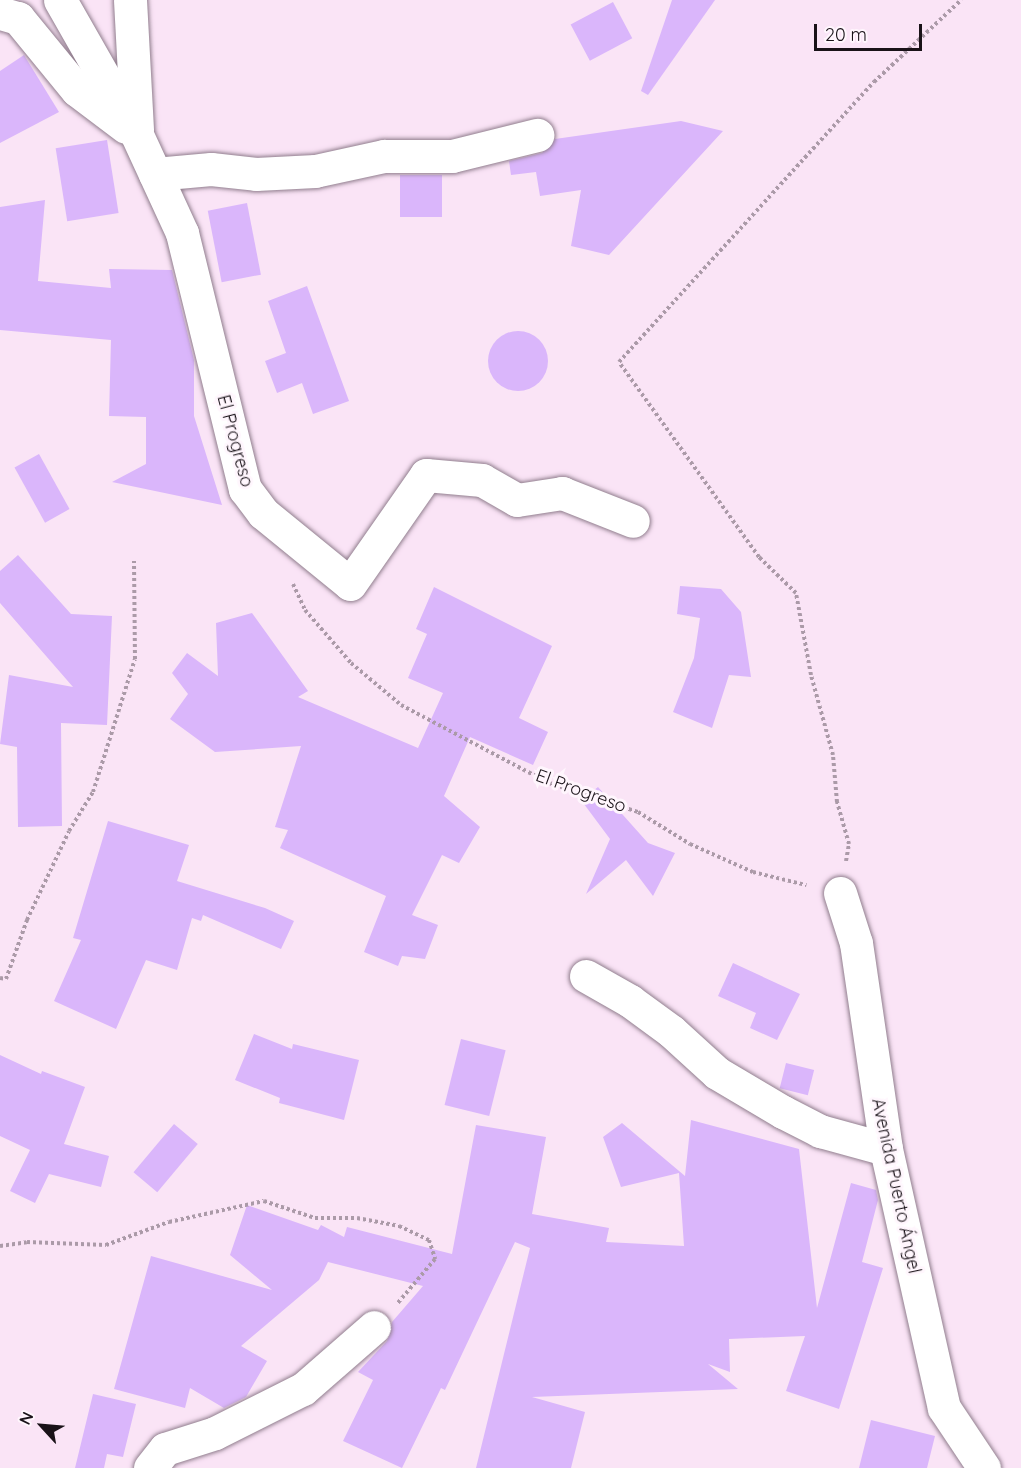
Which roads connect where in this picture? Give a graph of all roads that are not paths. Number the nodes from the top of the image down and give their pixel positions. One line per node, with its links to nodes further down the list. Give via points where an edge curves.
1 (60, 0): 4 (street, El Progreso)
2 (130, 0): 4 (street)
3 (0, 13): 4 (street, via 18,18 77,90)
4 (137, 135): 6 (street, El Progreso)
5 (537, 135): 6 (street, via 452,156 384,156 315,171 256,174 211,169)
6 (155, 174): 7 (street, El Progreso, via 182,233 245,489 271,518 350,584 426,475 482,480 517,500 561,493)
7 (633, 521)
8 (840, 893): 10 (street, Avenida Puerto Ángel, via 856,943)
9 (586, 976): 10 (street, via 671,1031 717,1073 783,1112 820,1131)
10 (886, 1149): 13 (street, Avenida Puerto Ángel, via 944,1408)
11 (374, 1326): 12 (street, via 303,1389 216,1432 165,1449)
12 (150, 1468)
13 (984, 1468)

